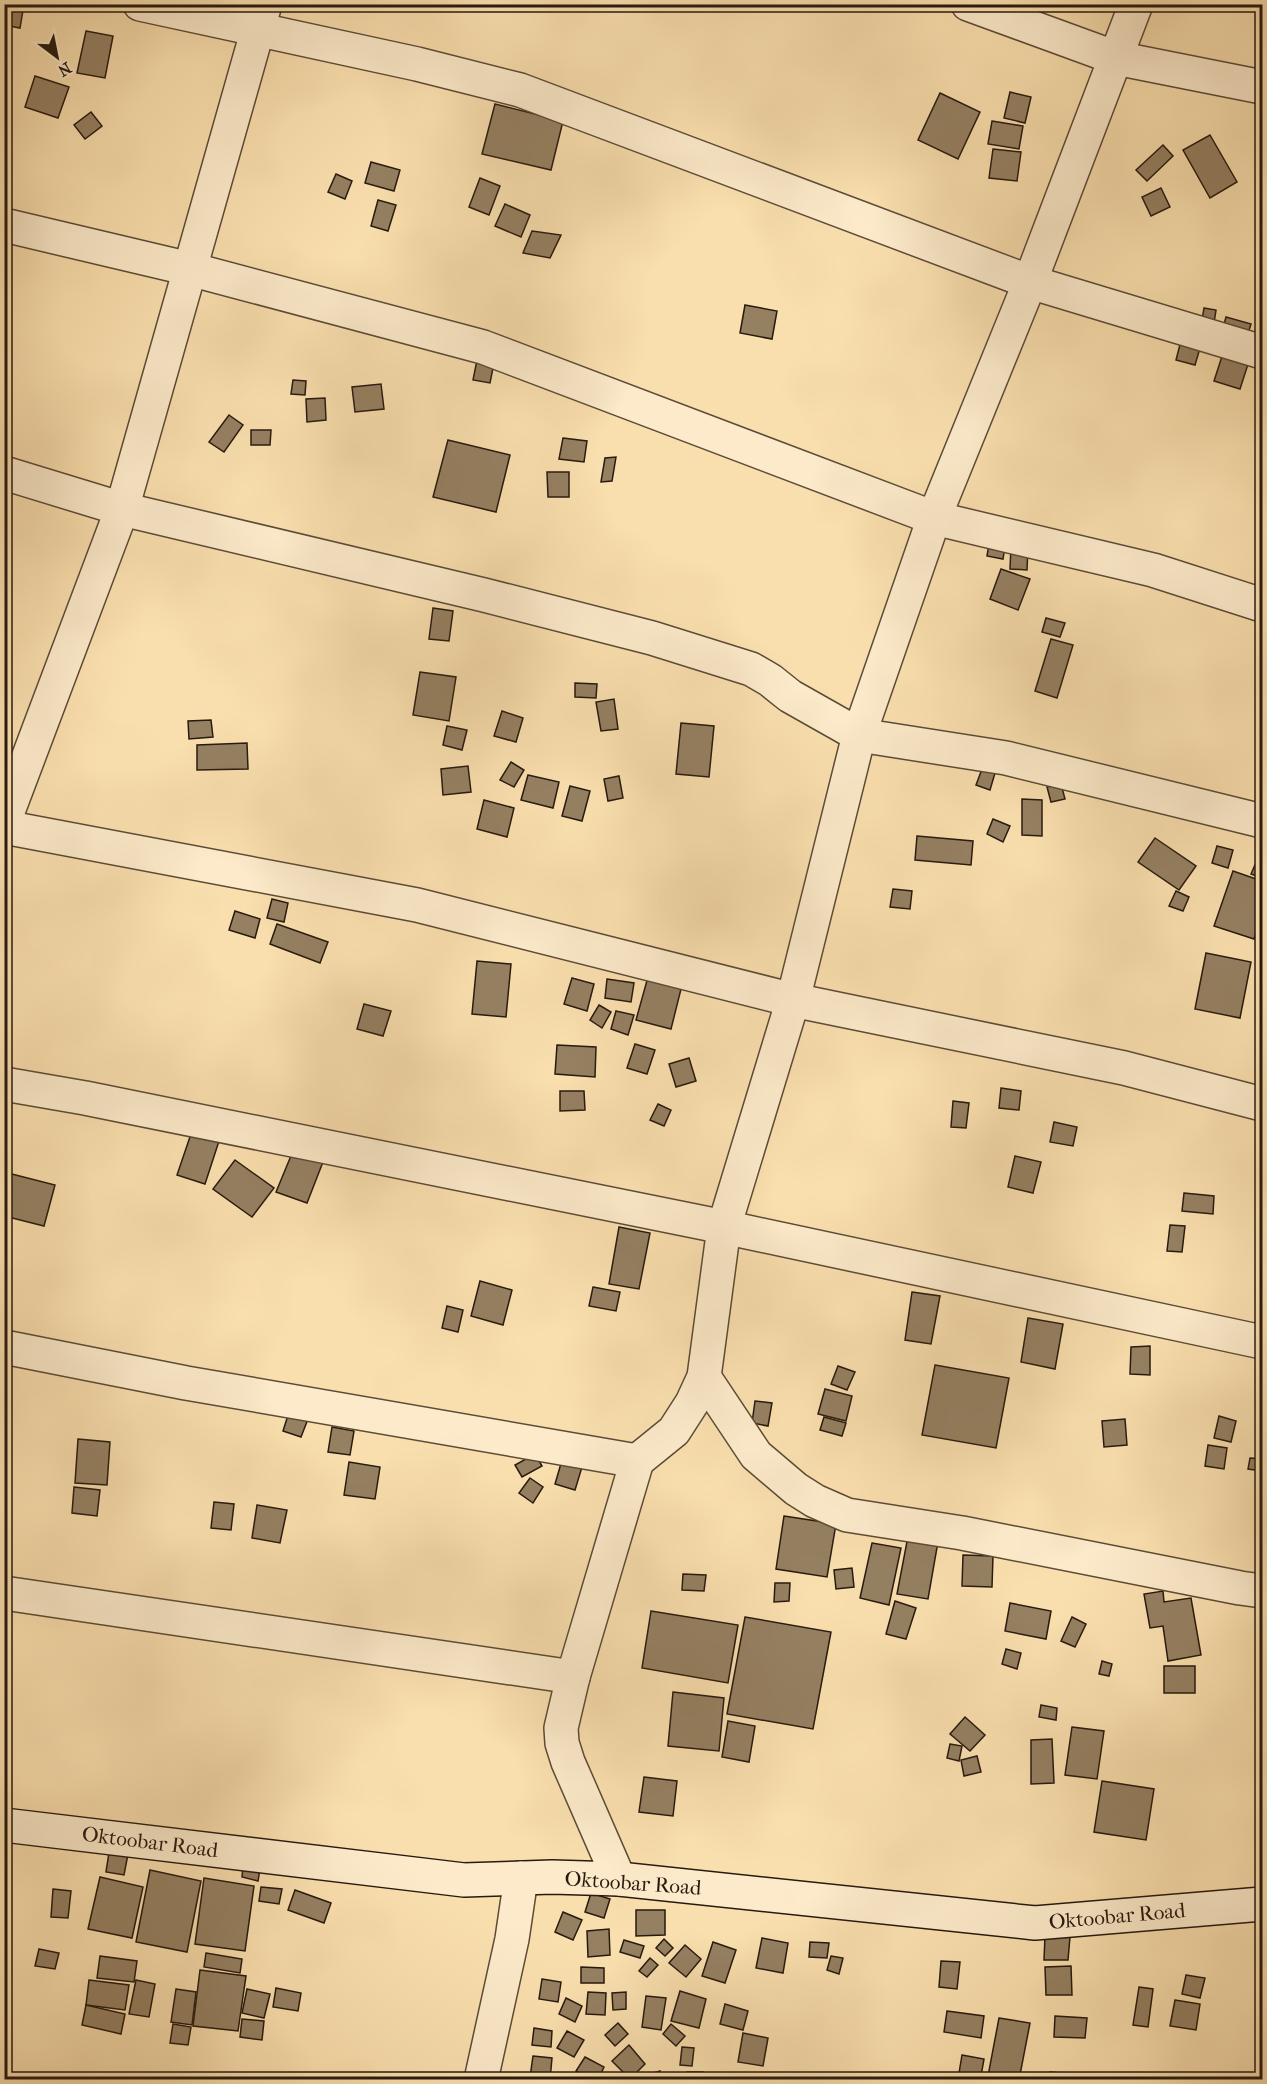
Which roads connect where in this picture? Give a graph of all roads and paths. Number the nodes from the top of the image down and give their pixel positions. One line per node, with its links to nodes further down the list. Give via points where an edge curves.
1 (140, 4): 4 (street)
2 (968, 4): 5 (street)
3 (1136, 4): 5 (street)
4 (262, 18): 8 (street); 9 (street, via 520,90)
5 (1116, 58): 6 (street); 9 (street)
6 (1263, 87)
7 (4, 225): 8 (street)
8 (190, 269): 12 (street); 13 (street, via 483,347)
9 (1030, 282): 10 (street); 13 (street)
10 (1263, 352)
11 (4, 473): 12 (street)
12 (122, 509): 15 (street, via 652,638 751,669); 17 (street)
13 (934, 518): 14 (street, via 1153,570); 15 (street)
14 (1263, 605)
15 (859, 735): 16 (street, via 1006,758); 19 (street)
16 (1263, 821)
17 (4, 822)
18 (4, 827): 19 (street, via 417,905)
19 (793, 1000): 21 (street, via 1124,1068); 22 (street)
20 (4, 1084): 22 (street)
21 (1263, 1104)
22 (724, 1227): 23 (street); 25 (street)
23 (1263, 1342)
24 (4, 1347): 26 (street, via 186,1383)
25 (704, 1377): 26 (street, via 674,1431); 27 (street, via 756,1455 796,1489 847,1515)
26 (637, 1461): 29 (street)
27 (1263, 1591)
28 (4, 1593): 29 (street)
29 (573, 1677): 32 (street, via 561,1728 562,1743)
30 (4, 1825): 31 (street, Oktoobar Road, via 464,1880)
31 (521, 1878): 32 (street, Oktoobar Road); 34 (street)
32 (619, 1879): 33 (street, Oktoobar Road, via 1035,1923)
33 (1263, 1904)
34 (482, 2079)

